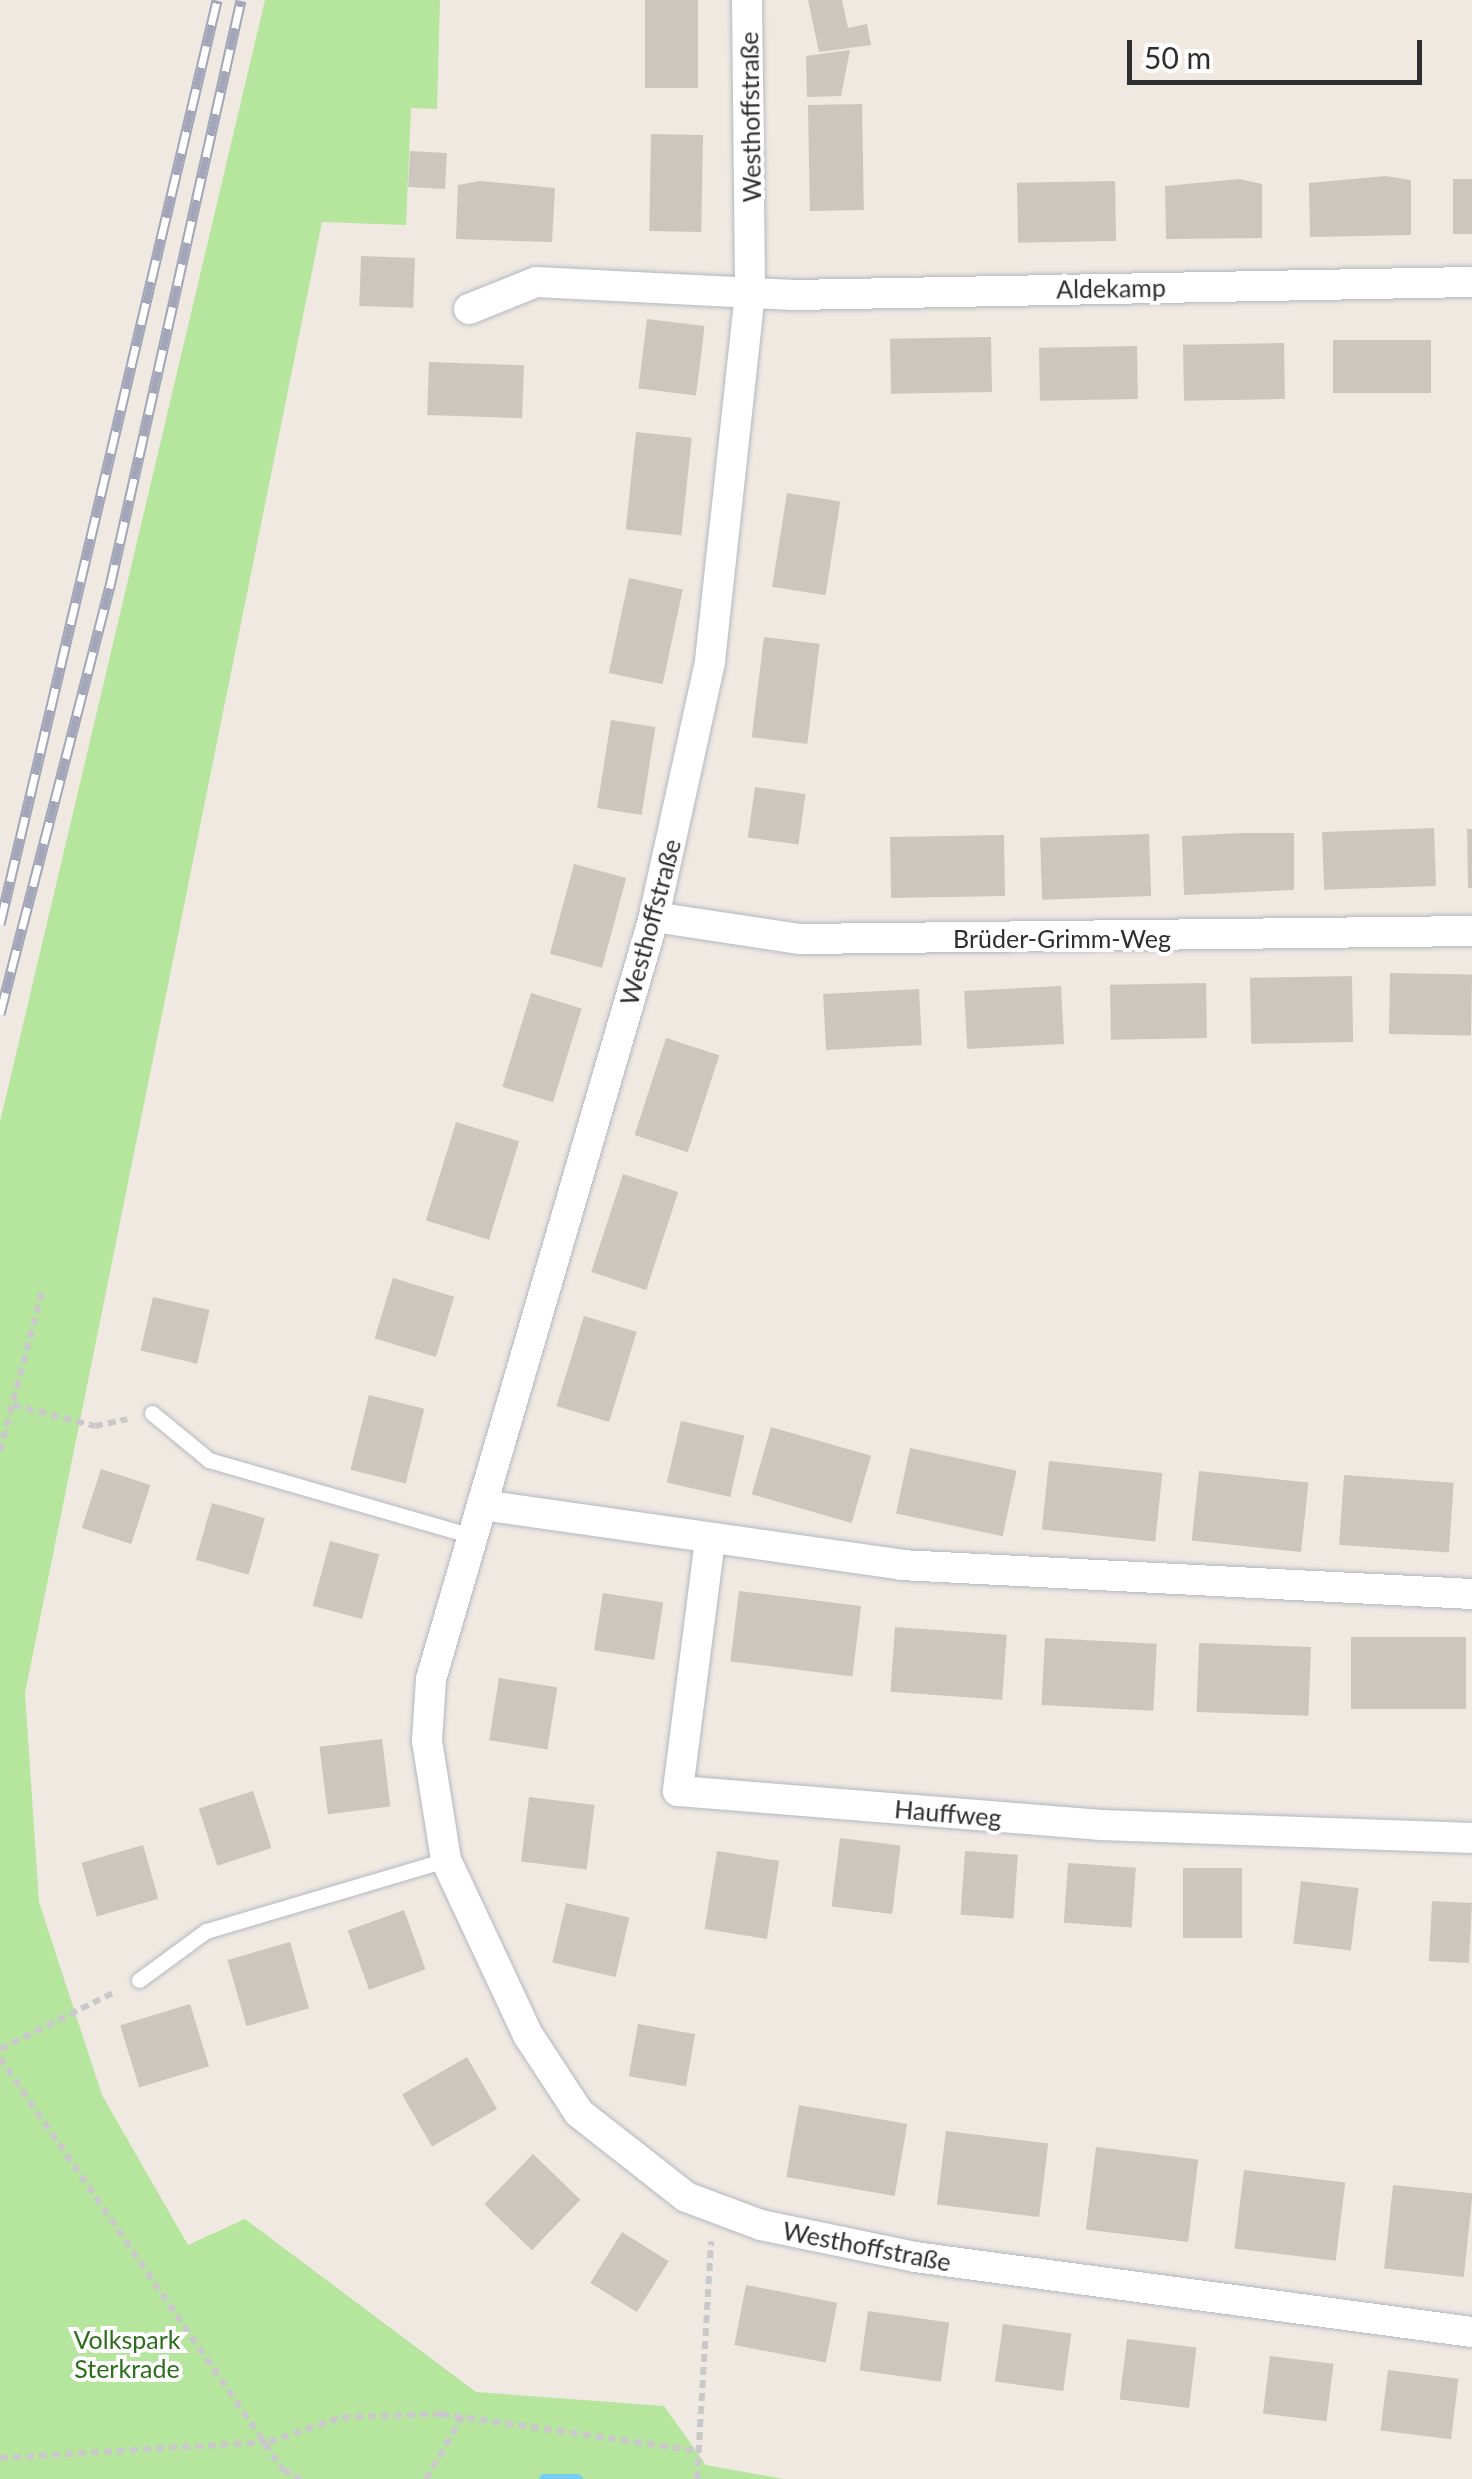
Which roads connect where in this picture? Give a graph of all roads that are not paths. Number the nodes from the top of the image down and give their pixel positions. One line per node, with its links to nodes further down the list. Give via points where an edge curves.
1 (747, 0): 3 (street, Westhoffstraße)
2 (1472, 282): 3 (street, Aldekamp)
3 (750, 293): 4 (street, via 536,282); 5 (street, Westhoffstraße, via 710,662)
4 (469, 309)
5 (654, 917): 6 (street, Brüder-Grimm-Weg, via 800,939); 8 (street, Westhoffstraße)
6 (1472, 931)
7 (152, 1413): 9 (lane, via 209,1460)
8 (482, 1505): 9 (street, Westhoffstraße); 10 (street)
9 (473, 1536): 13 (street, Westhoffstraße, via 426,1710)
10 (710, 1540): 11 (street, via 1050,1576); 12 (street, Hauffweg, via 678,1791 1102,1825)
11 (1472, 1594)
12 (1472, 1838)
13 (446, 1860): 14 (lane, via 206,1931); 15 (street, Westhoffstraße, via 528,2035 579,2113 660,2184 712,2209 915,2257)
14 (139, 1980)
15 (1472, 2332)

